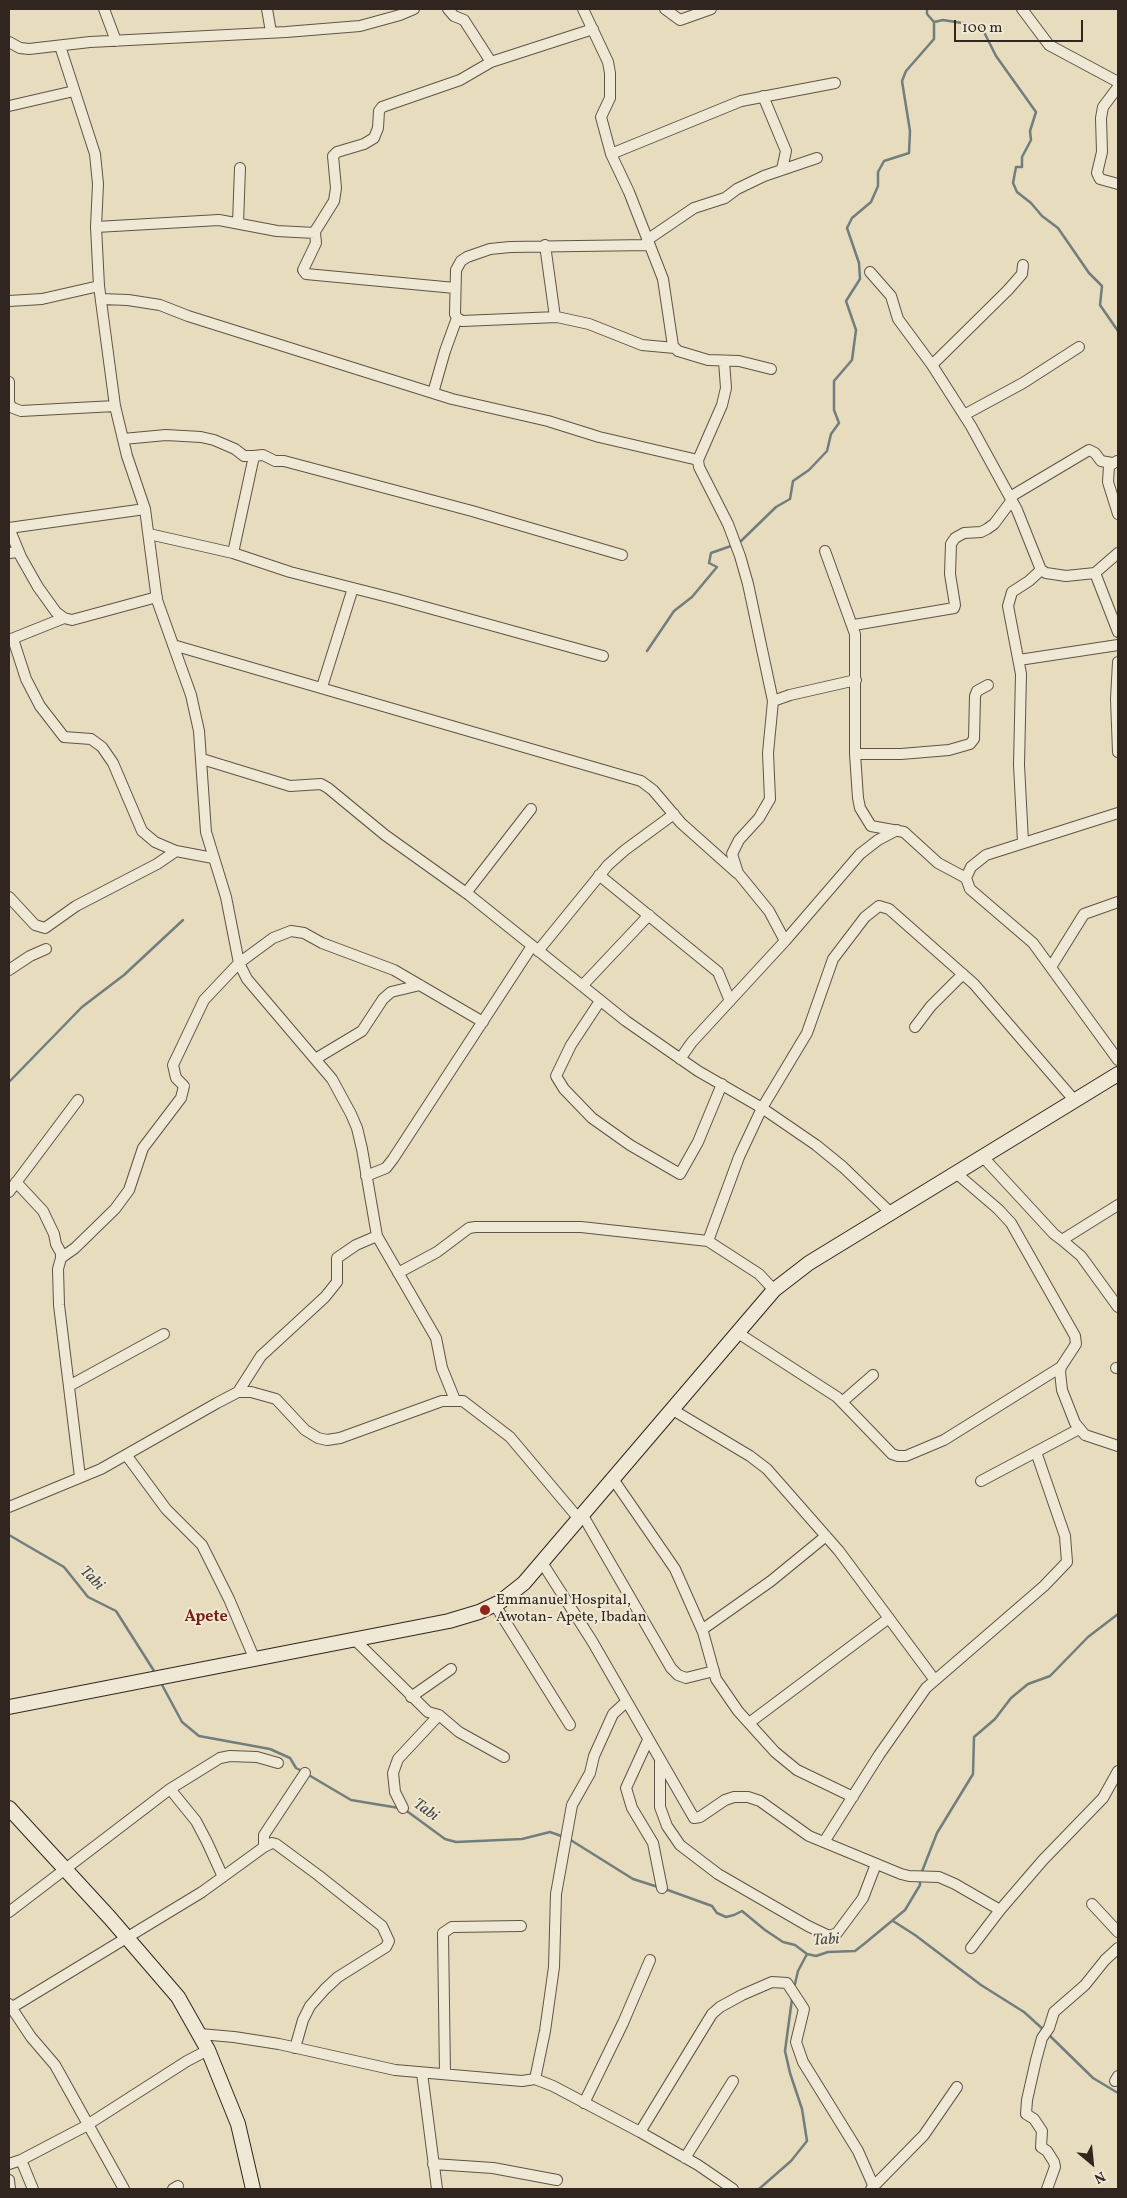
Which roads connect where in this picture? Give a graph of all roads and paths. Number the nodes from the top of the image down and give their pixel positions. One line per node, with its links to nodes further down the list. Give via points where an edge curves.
1 (104, 9): 11 (street)
2 (267, 9): 10 (street)
3 (414, 9): 10 (street, via 360,26)
4 (448, 9): 14 (street, via 464,20)
5 (583, 9): 9 (street)
6 (665, 9): 7 (street, via 680,20)
7 (711, 9)
8 (1022, 9): 15 (street, via 1049,45)
9 (593, 30): 14 (street); 21 (street, via 610,73 610,98 601,117)
10 (271, 32): 11 (street)
11 (116, 41): 13 (street)
12 (9, 42): 13 (street, via 29,49)
13 (60, 46): 18 (street)
14 (491, 62): 28 (street, via 460,80 382,107 374,138 333,156 334,201)
15 (1118, 82)
16 (835, 83): 19 (street)
17 (1118, 87): 25 (street, via 1103,107 1102,152 1097,173 1100,179)
18 (74, 91): 20 (street); 27 (street, via 95,154 98,184)
19 (763, 96): 21 (street, via 741,101); 24 (street, via 786,151)
20 (9, 106)
21 (611, 154): 29 (street)
22 (817, 158): 24 (street)
23 (240, 168): 26 (street)
24 (782, 169): 29 (street, via 748,183 725,198 694,208)
25 (1118, 184)
26 (238, 223): 27 (street, via 219,220); 28 (street, via 277,231)
27 (96, 227): 33 (street)
28 (314, 233): 34 (street, via 316,243 303,270 306,274)
29 (648, 242): 30 (street); 40 (street, via 663,279)
30 (545, 245): 34 (street, via 490,249 468,257 456,270); 37 (street)
31 (1023, 265): 42 (street, via 1022,274 1008,290)
32 (870, 272): 42 (street, via 891,296 898,319)
33 (99, 286): 35 (street); 36 (street, via 42,299)
34 (455, 288): 38 (street)
35 (101, 299): 45 (street, via 160,305); 46 (street)
36 (9, 301)
37 (555, 317): 38 (street, via 462,321); 40 (street, via 589,324 642,345)
38 (457, 318): 45 (street, via 444,350)
39 (1079, 347): 47 (street)
40 (675, 348): 41 (street, via 708,360)
41 (724, 360): 43 (street); 50 (street, via 726,388 722,406)
42 (932, 365): 47 (street)
43 (771, 369)
44 (9, 382): 46 (street, via 9,404 21,411)
45 (433, 393): 50 (street)
46 (115, 406): 48 (street)
47 (964, 415): 52 (street)
48 (123, 439): 49 (street, via 166,435 201,437 235,449 244,456); 53 (street)
49 (254, 456): 59 (street); 61 (street, via 263,455 275,461 472,511)
50 (698, 460): 78 (street, via 740,556)
51 (1115, 462): 52 (street, via 1101,461 1089,450); 54 (street, via 1108,470 1108,482)
52 (1011, 498): 62 (street); 67 (street, via 994,524 981,532 964,533 951,544 954,608)
53 (145, 509): 55 (street); 56 (street)
54 (1118, 514)
55 (9, 528): 58 (street)
56 (149, 534): 59 (street); 65 (street)
57 (825, 551): 67 (street)
58 (14, 553): 66 (street, via 56,612)
59 (233, 553): 64 (street)
60 (1118, 553): 63 (street)
61 (622, 555)
62 (1041, 570): 63 (street, via 1046,574 1066,576); 73 (street, via 1012,592 1009,598)
63 (1095, 573): 68 (street)
64 (353, 588): 72 (street); 77 (street)
65 (157, 597): 66 (street, via 72,620); 70 (street)
66 (64, 618): 69 (street)
67 (854, 625): 75 (street)
68 (1118, 632)
69 (11, 640): 87 (street, via 40,706 60,734 91,739 102,747 113,763 142,831 155,842)
70 (173, 645): 77 (street); 81 (street, via 191,695)
71 (1118, 645): 73 (street)
72 (603, 656)
73 (1019, 660): 86 (street)
74 (1118, 662): 79 (street)
75 (856, 680): 78 (street); 80 (street)
76 (988, 685): 80 (street, via 975,696 974,739 970,744 949,750)
77 (322, 688): 84 (street, via 629,776 652,790)
78 (773, 701): 89 (street, via 768,753 770,799 732,854)
79 (1118, 752)
80 (855, 754): 85 (street, via 858,798 865,820 874,828)
81 (202, 759): 88 (street, via 206,832); 92 (street, via 290,786 321,784)
82 (531, 809): 92 (street)
83 (1118, 813): 86 (street)
84 (674, 814): 89 (street); 90 (street, via 624,850)
85 (897, 830): 91 (street, via 910,835 938,863); 96 (street, via 860,854)
86 (1022, 842): 91 (street, via 978,860 970,867)
87 (176, 851): 88 (street); 93 (street, via 76,906 45,928 35,925)
88 (213, 858): 99 (street, via 226,897)
89 (738, 873): 96 (street, via 769,911)
90 (600, 875): 95 (street); 98 (street)
91 (966, 878): 100 (street, via 970,889 1034,943)
92 (466, 893): 98 (street)
93 (9, 897)
94 (1118, 902): 100 (street, via 1084,914)
95 (649, 915): 104 (street); 105 (street, via 718,972)
96 (785, 941): 105 (street)
97 (46, 949): 101 (street)
98 (535, 949): 104 (street); 107 (street)
99 (240, 963): 103 (street, via 273,938 291,931 304,933 394,970); 109 (street, via 247,979); 127 (street, via 204,1000 196,1013 173,1065 176,1078 184,1086 181,1098 143,1148 129,1190 75,1248)
100 (1051, 967): 111 (street)
101 (9, 970)
102 (963, 974): 108 (street); 115 (street); 116 (street, via 889,909 875,908 833,959 807,1033)
103 (420, 985): 107 (street); 109 (street, via 391,992 358,1034)
104 (582, 986): 106 (street)
105 (730, 1000): 110 (street)
106 (600, 1001): 110 (street); 113 (street, via 571,1045 556,1076 592,1118 630,1145 680,1174 698,1142)
107 (483, 1022): 119 (street, via 386,1168)
108 (915, 1027)
109 (317, 1058): 119 (street, via 352,1114)
110 (680, 1059): 113 (street)
111 (1118, 1060)
112 (1118, 1074): 115 (main road)
113 (722, 1084): 116 (street)
114 (78, 1100): 120 (street)
115 (1075, 1101): 117 (main road)
116 (762, 1108): 123 (street, via 843,1167); 126 (street, via 739,1157)
117 (982, 1157): 118 (main road); 125 (street)
118 (956, 1173): 123 (main road); 133 (street, via 1011,1223 1068,1322 1076,1344)
119 (366, 1176): 124 (street)
120 (16, 1182): 121 (street); 127 (street, via 43,1211 61,1253)
121 (9, 1192)
122 (1118, 1205): 125 (street)
123 (891, 1213): 129 (main road, via 809,1263)
124 (377, 1236): 128 (street); 136 (street, via 356,1244 336,1258 337,1282 261,1356)
125 (1062, 1240): 130 (street, via 1081,1256)
126 (708, 1242): 128 (street, via 581,1226 475,1227); 129 (street, via 759,1274)
127 (60, 1258): 135 (street, via 59,1305)
128 (398, 1273): 137 (street, via 436,1338 442,1368)
129 (774, 1290): 131 (main road)
130 (1118, 1307)
131 (738, 1333): 138 (street); 139 (main road)
132 (164, 1334): 135 (street)
133 (1061, 1367): 138 (street, via 944,1440 906,1456 892,1454); 140 (street, via 1062,1390)
134 (873, 1375): 138 (street)
135 (69, 1386): 144 (street)
136 (238, 1392): 137 (street, via 276,1399 304,1430 327,1440 442,1401); 143 (street)
137 (455, 1400): 148 (street, via 463,1401 510,1437)
138 (842, 1402)
139 (673, 1410): 145 (main road); 149 (street, via 767,1469)
140 (1079, 1429): 141 (street, via 1094,1439); 142 (street)
141 (1118, 1446)
142 (1036, 1452): 146 (street); 158 (street, via 1065,1536 1067,1562 1038,1592)
143 (127, 1456): 144 (street); 155 (street, via 166,1509 202,1545)
144 (80, 1478): 147 (street)
145 (613, 1478): 148 (main road); 153 (street, via 675,1569)
146 (981, 1481)
147 (9, 1507)
148 (580, 1517): 150 (main road); 157 (street, via 671,1668 686,1678)
149 (826, 1536): 152 (street); 153 (street, via 771,1581)
150 (541, 1561): 151 (main road, via 524,1583); 160 (street)
151 (495, 1605): 154 (main road, via 449,1621); 164 (street)
152 (889, 1618): 158 (street); 163 (street)
153 (703, 1629): 157 (street)
154 (355, 1640): 155 (main road); 159 (street)
155 (255, 1660): 161 (main road)
156 (451, 1669): 159 (street)
157 (714, 1671): 163 (street, via 719,1685)
158 (934, 1679): 172 (street, via 917,1699)
159 (412, 1697): 162 (street, via 428,1712)
160 (626, 1702): 165 (street); 196 (street, via 613,1714 590,1773 572,1804 556,1894 554,1967)
161 (9, 1707)
162 (438, 1715): 166 (street, via 459,1732); 174 (street, via 398,1759 393,1773 395,1792)
163 (749, 1723): 172 (street, via 775,1752 797,1770)
164 (570, 1725)
165 (648, 1740): 167 (street); 180 (street, via 626,1788 632,1808 653,1843)
166 (504, 1756)
167 (660, 1761): 175 (street, via 694,1818 724,1800 748,1797 760,1801 809,1836); 177 (street, via 660,1807 667,1826 680,1845 718,1874 808,1926 829,1936 837,1933 863,1898)
168 (278, 1762): 171 (street, via 257,1757 220,1758)
169 (305, 1773): 176 (street, via 264,1835)
170 (1118, 1774): 182 (street, via 1094,1809 1043,1860)
171 (170, 1789): 178 (street); 179 (street, via 196,1821)
172 (854, 1797): 175 (street)
173 (9, 1808): 178 (main road)
174 (403, 1808)
175 (824, 1842): 177 (street)
176 (264, 1847): 179 (street); 192 (street, via 276,1844 318,1875 382,1926 389,1941 386,1947 338,1977 310,2006)
177 (876, 1864): 182 (street, via 909,1876 939,1877)
178 (66, 1868): 183 (street); 186 (main road)
179 (223, 1877): 186 (street)
180 (662, 1888)
181 (1092, 1904): 185 (street)
182 (1000, 1910): 187 (street)
183 (9, 1912)
184 (522, 1926): 195 (street, via 452,1927 443,1933)
185 (1118, 1932)
186 (127, 1937): 190 (street); 191 (main road, via 166,1982)
187 (971, 1948)
188 (1118, 1948): 215 (street, via 1054,2012 1042,2038 1026,2114 1042,2131 1041,2147 1054,2162)
189 (650, 1960): 199 (street)
190 (10, 2006): 200 (street, via 54,2066)
191 (200, 2034): 192 (street); 193 (main road)
192 (295, 2048): 194 (street)
193 (208, 2050): 200 (street); 212 (main road, via 238,2124)
194 (422, 2073): 195 (street); 205 (street)
195 (445, 2074): 196 (street, via 522,2081)
196 (534, 2079): 199 (street)
197 (734, 2081): 202 (street)
198 (957, 2087): 208 (street, via 924,2135)
199 (584, 2103): 201 (street)
200 (88, 2124): 203 (street); 211 (street)
201 (640, 2132): 202 (street); 208 (street, via 712,2014 742,1995 772,1982 787,1983 804,2009 796,2042 803,2062 858,2151)
202 (685, 2158): 214 (street)
203 (21, 2160): 204 (street); 210 (street)
204 (9, 2164)
205 (433, 2164): 207 (street, via 493,2168); 213 (street)
206 (9, 2180): 209 (street)
207 (557, 2180)
208 (873, 2188)
209 (10, 2189)
210 (33, 2189)
211 (124, 2189)
212 (253, 2189)
213 (437, 2189)
214 (733, 2189)
215 (1047, 2189)

